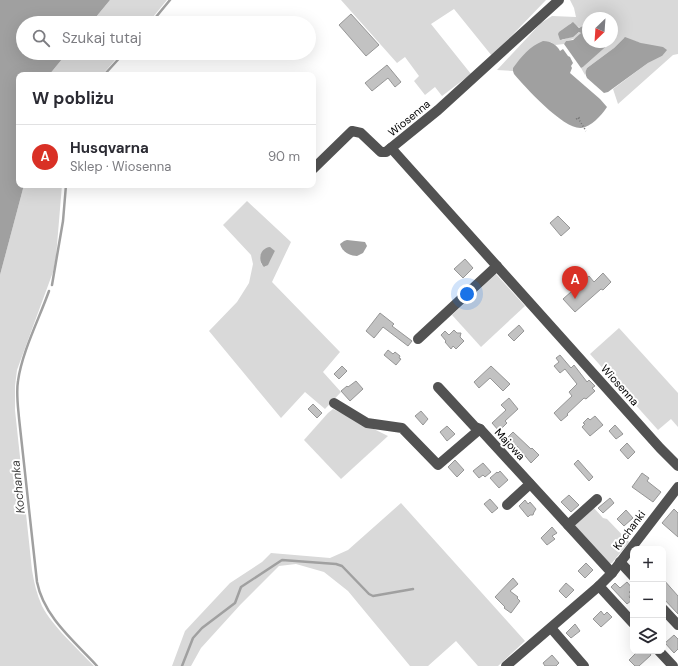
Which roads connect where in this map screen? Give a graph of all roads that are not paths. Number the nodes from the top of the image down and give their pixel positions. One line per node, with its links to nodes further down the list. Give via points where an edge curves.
1 (559, 0): 2 (street, Wiosenna, via 438,110)
2 (391, 148): 3 (street, via 381,152 361,133 352,132); 4 (street, Wiosenna)
3 (316, 166)
4 (497, 266): 5 (street); 9 (street, Wiosenna)
5 (418, 339)
6 (438, 387): 8 (street, via 475,427)
7 (334, 403): 8 (street, Majowa, via 367,423 402,428 438,465)
8 (480, 429): 10 (street, Majowa)
9 (677, 462)
10 (530, 484): 13 (street); 14 (street, Majowa)
11 (678, 487): 15 (street, Kochanki)
12 (597, 499): 14 (street)
13 (507, 504)
14 (568, 526): 16 (street, Majowa)
15 (620, 562): 16 (street, Kochanki); 17 (street)
16 (612, 573): 18 (street, Kochanki)
17 (630, 573)
18 (599, 586): 20 (street); 22 (street, Kochanki)
19 (666, 612): 21 (street)
20 (630, 620)
21 (678, 626)
22 (551, 628): 24 (street, Kochanki); 25 (street)
23 (662, 654): 26 (street)
24 (506, 666)
25 (584, 666)
26 (673, 666)

